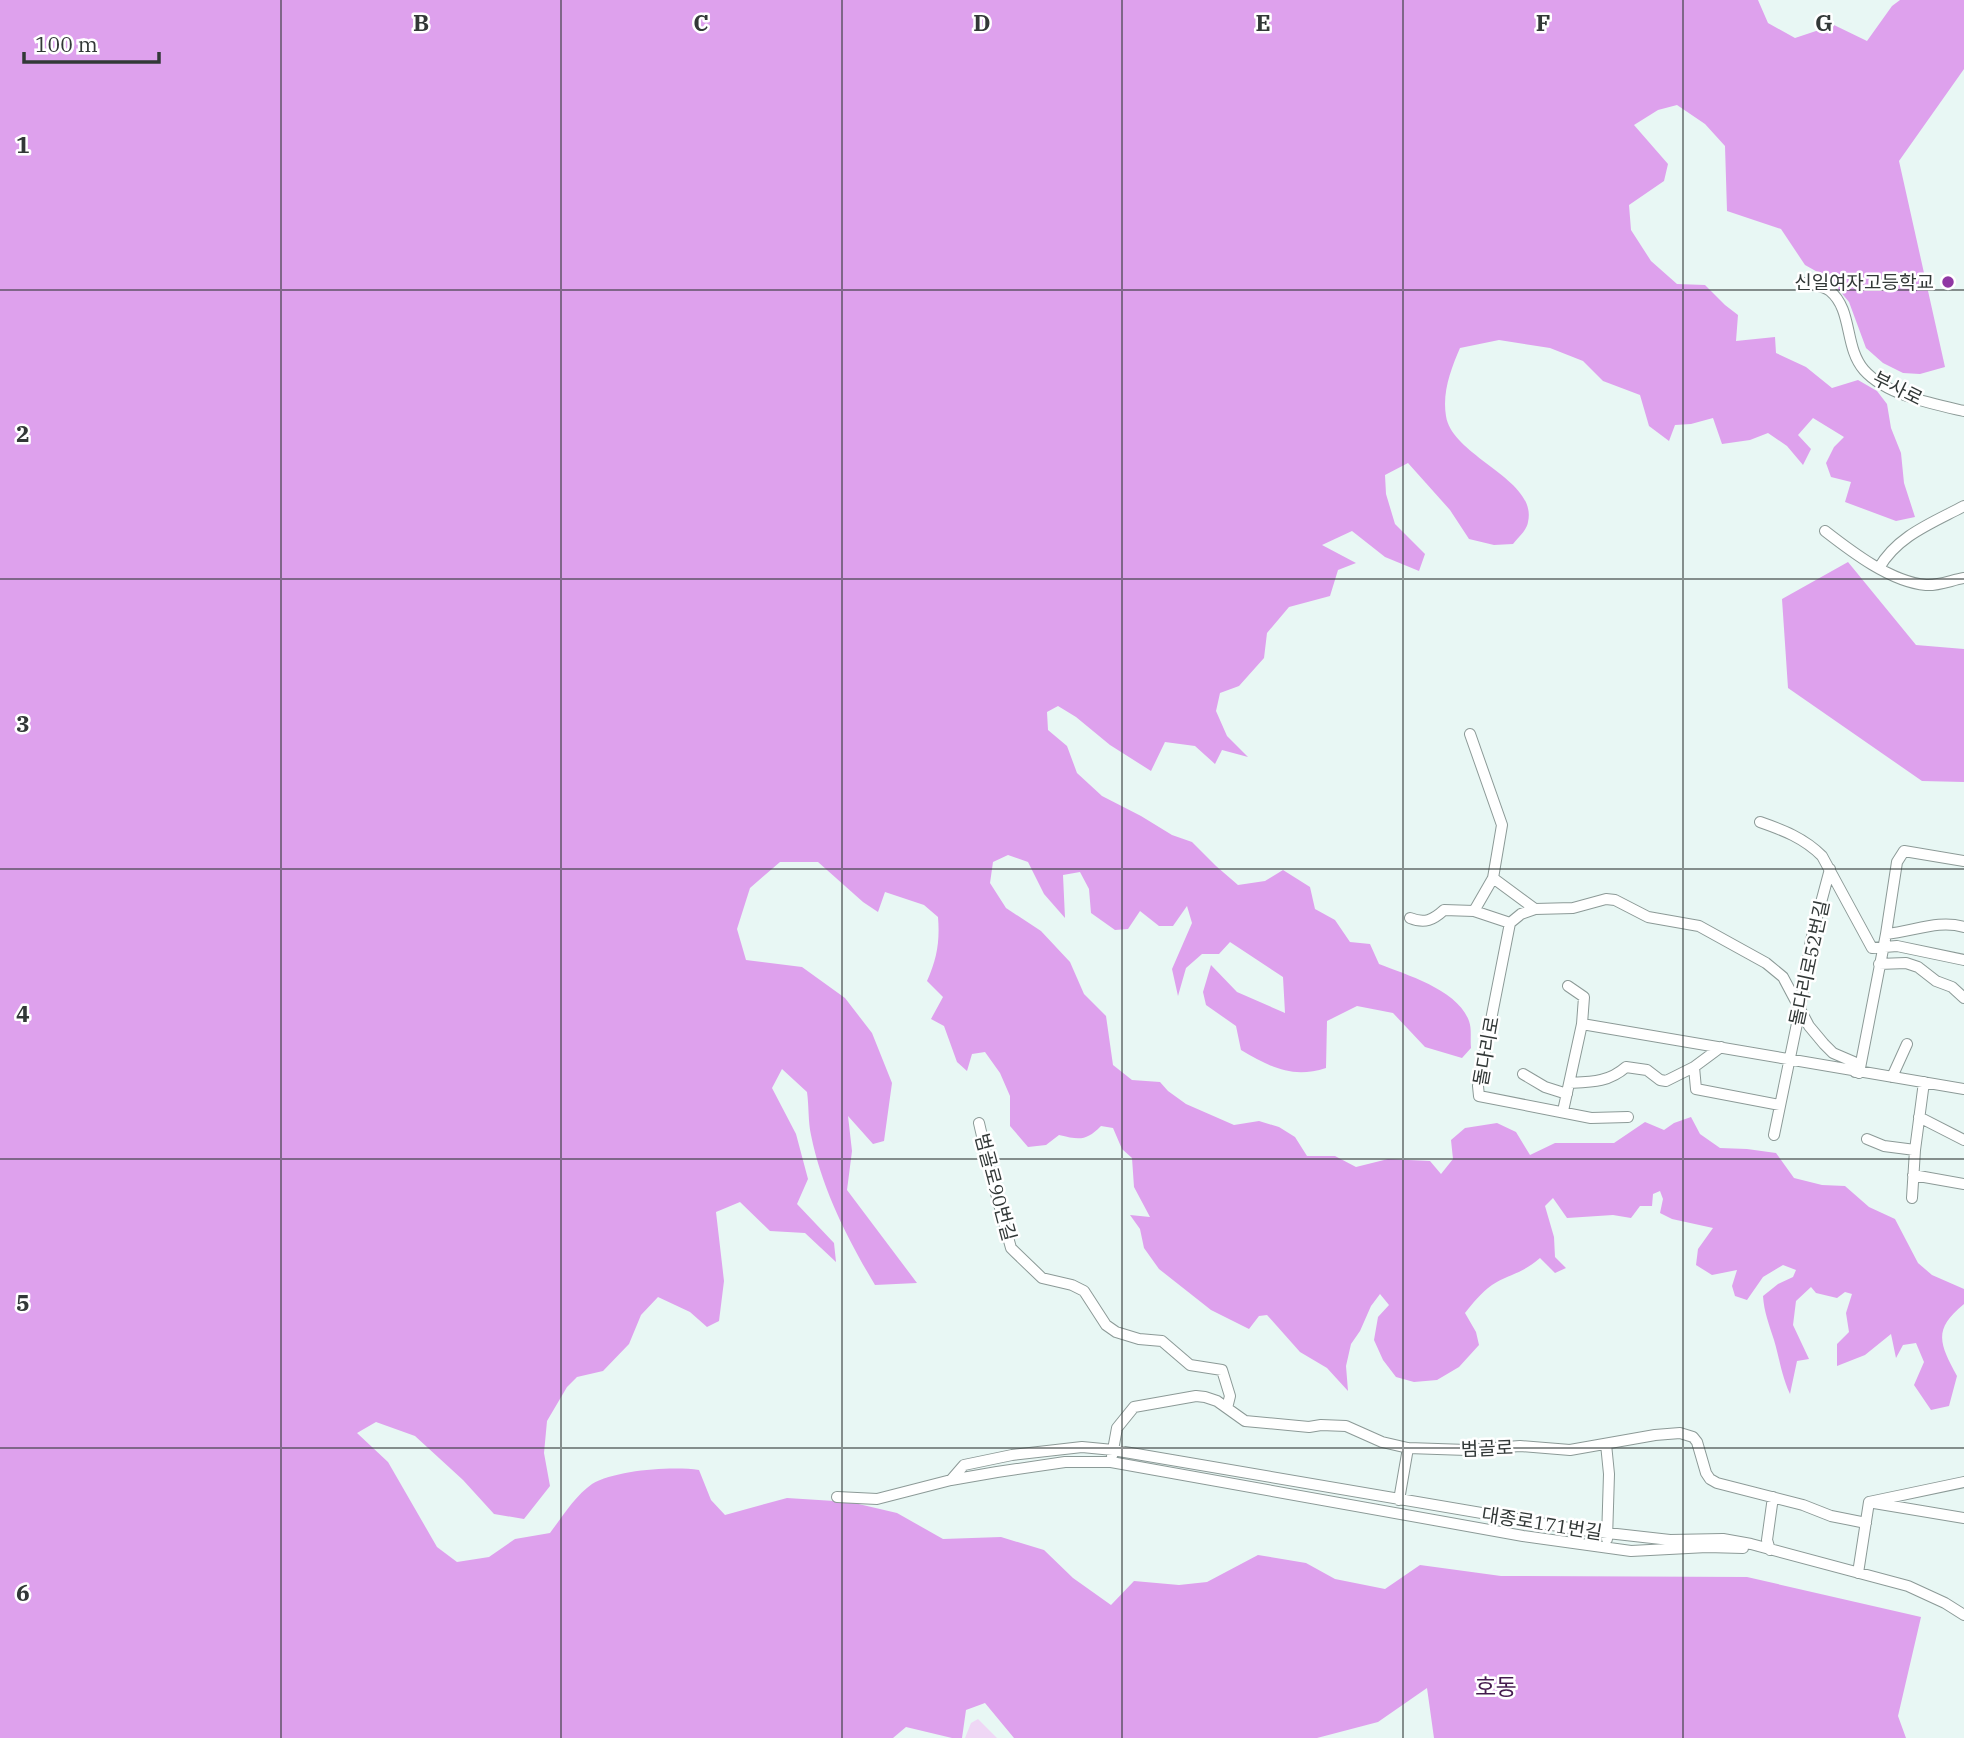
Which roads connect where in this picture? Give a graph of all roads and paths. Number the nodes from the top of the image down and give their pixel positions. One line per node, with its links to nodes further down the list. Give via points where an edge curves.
1 (1804, 283): 2 (street, 부사로, via 1828,289 1842,305 1852,352 1864,371 1910,397)
2 (1964, 411)
3 (1964, 506): 5 (street, via 1905,538 1888,552)
4 (1825, 531): 5 (street)
5 (1879, 568): 6 (street, via 1928,585)
6 (1964, 578)
7 (1470, 734): 11 (street, via 1502,825)
8 (1760, 821): 10 (street, via 1811,845)
9 (1964, 861): 17 (street, via 1905,851 1896,862)
10 (1830, 869): 18 (street, via 1872,948); 23 (street, 돌다리로52번길, via 1811,940)
11 (1493, 878): 12 (street); 13 (street)
12 (1535, 909): 15 (street); 23 (street, via 1573,908 1606,899 1648,917 1699,926 1766,963 1783,977)
13 (1474, 911): 14 (street, via 1440,906 1433,920); 15 (street)
14 (1410, 918)
15 (1510, 923): 36 (street, 돌다리로, via 1479,1096)
16 (1964, 927): 17 (street, via 1942,923)
17 (1886, 934): 18 (street)
18 (1883, 947): 19 (street); 20 (street)
19 (1964, 960)
20 (1879, 964): 22 (street, via 1918,967); 29 (street)
21 (1568, 986): 24 (street, via 1584,997)
22 (1964, 998)
23 (1800, 1009): 27 (street, 돌다리로52번길); 29 (street, via 1824,1044 1854,1062)
24 (1582, 1024): 26 (street); 33 (street)
25 (1907, 1044): 31 (street)
26 (1721, 1047): 27 (street); 28 (street)
27 (1789, 1058): 29 (street); 35 (street)
28 (1694, 1067): 33 (street, via 1666,1081 1647,1070 1626,1068 1615,1077); 35 (street, via 1696,1089)
29 (1857, 1072): 31 (street)
30 (1523, 1074): 33 (street, via 1545,1087)
31 (1892, 1077): 32 (street)
32 (1924, 1083): 34 (street); 38 (street)
33 (1568, 1088): 36 (street)
34 (1964, 1089)
35 (1780, 1105): 40 (street)
36 (1563, 1111): 37 (street, 돌다리로, via 1591,1118)
37 (1628, 1117)
38 (1919, 1117): 42 (street); 43 (street)
39 (979, 1123): 47 (street, 범골로90번길, via 1012,1248 1042,1278 1084,1291 1106,1325 1116,1332 1162,1341 1190,1365 1222,1370 1230,1396)
40 (1774, 1135)
41 (1867, 1139): 43 (street)
42 (1964, 1140)
43 (1915, 1150): 44 (street)
44 (1913, 1175): 45 (street); 46 (street)
45 (1964, 1184)
46 (1912, 1198)
47 (1227, 1408): 49 (street, 범골로, via 1245,1421 1346,1426); 50 (street, 범골로, via 1196,1396 1133,1406 1117,1428)
48 (1606, 1444): 49 (street, 범골로, via 1560,1450); 53 (street, 범골로, via 1655,1435 1687,1435 1697,1442 1710,1479); 58 (street)
49 (1408, 1448): 54 (street)
50 (1112, 1456): 52 (street, 대종로171번길, via 1082,1447 1012,1455 964,1465 951,1480 877,1499); 54 (street, 대종로171번길); 59 (street)
51 (1964, 1482): 55 (street)
52 (837, 1497)
53 (1773, 1497): 57 (street, 범골로); 60 (street, via 1767,1540)
54 (1399, 1500): 58 (street, 대종로171번길)
55 (1869, 1502): 56 (street); 57 (street)
56 (1964, 1518)
57 (1866, 1523): 61 (street)
58 (1607, 1533): 59 (street); 60 (street, 대종로171번길, via 1670,1540 1723,1539)
59 (1606, 1548): 60 (street)
60 (1770, 1550): 61 (street, 대종로171번길)
61 (1858, 1573): 62 (street, 대종로171번길, via 1908,1586)
62 (1964, 1615)

